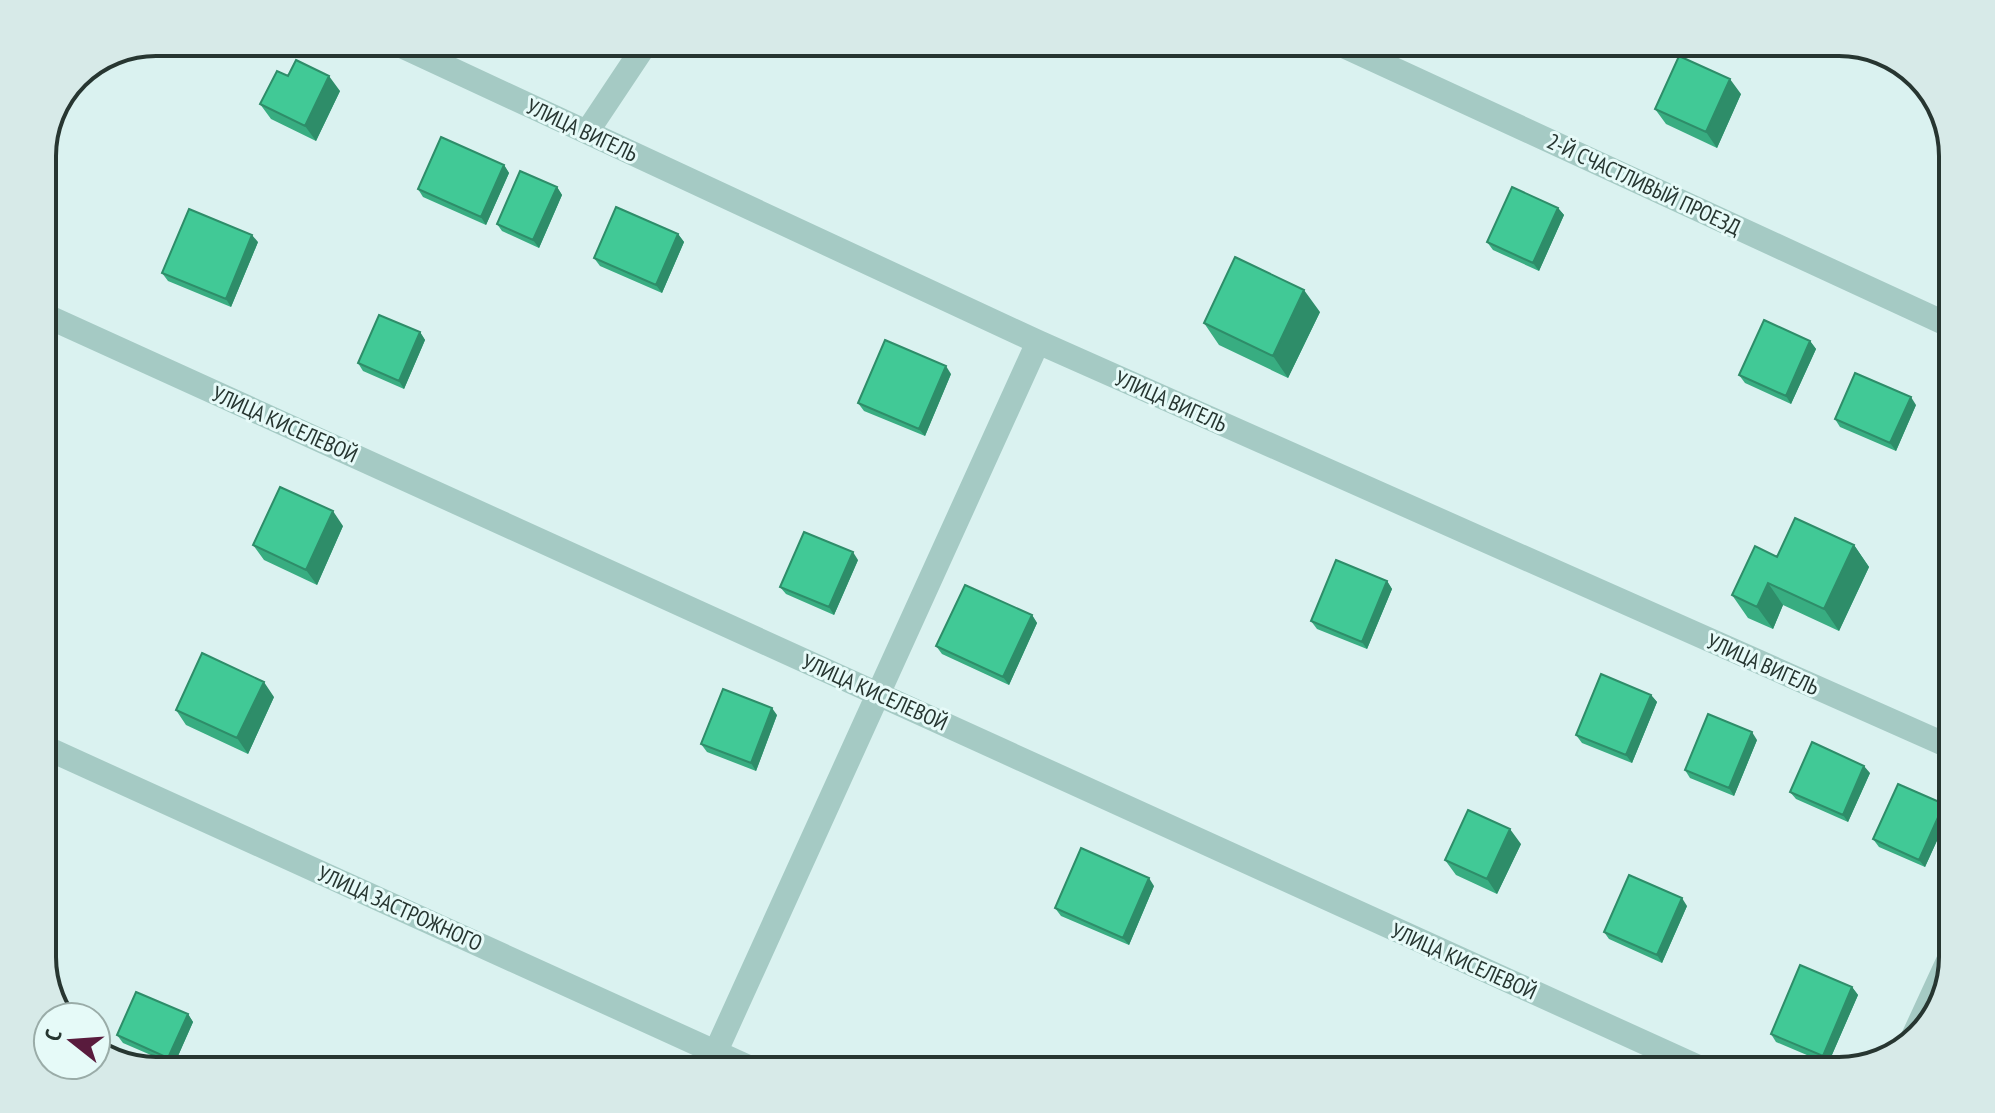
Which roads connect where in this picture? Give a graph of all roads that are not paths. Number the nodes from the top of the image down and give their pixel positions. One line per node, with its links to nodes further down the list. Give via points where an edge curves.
1 (423, 56): 4 (street, УЛИЦА ВИГЕЛЬ)
2 (638, 56): 4 (street)
3 (1365, 56): 6 (street, 2-Й СЧАСТЛИВЫЙ ПРОЕЗД)
4 (587, 132): 7 (street, УЛИЦА ВИГЕЛЬ)
5 (56, 320): 8 (street, УЛИЦА КИСЕЛЕВОЙ)
6 (1939, 321)
7 (1038, 342): 8 (street); 9 (street, УЛИЦА ВИГЕЛЬ)
8 (878, 694): 12 (street); 13 (street, УЛИЦА КИСЕЛЕВОЙ)
9 (1939, 742)
10 (56, 753): 11 (street, УЛИЦА ЗАСТРОЖНОГО)
11 (701, 1057)
12 (714, 1057)
13 (1676, 1057)

